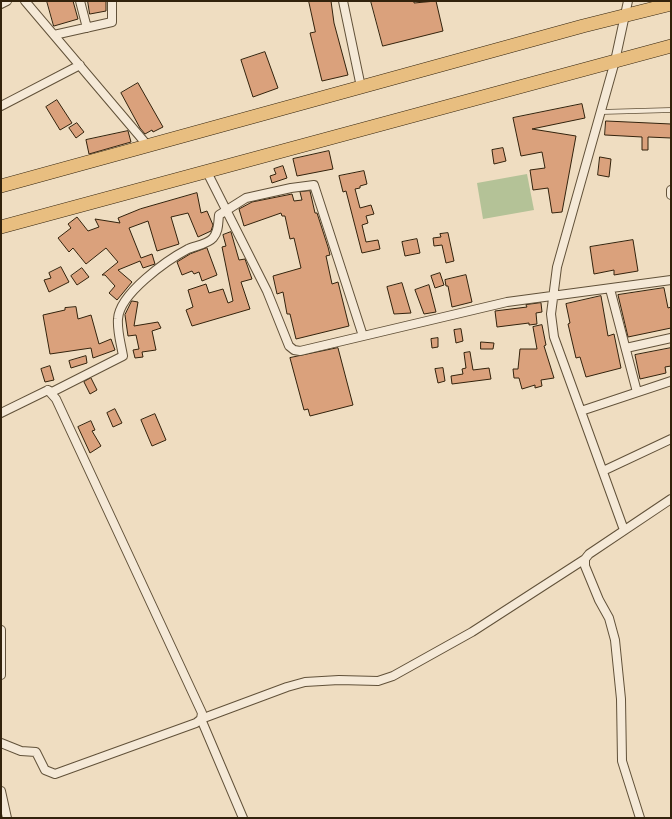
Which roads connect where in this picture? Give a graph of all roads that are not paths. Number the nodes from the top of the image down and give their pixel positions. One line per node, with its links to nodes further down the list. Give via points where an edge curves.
1 (7, 1): 7 (street)
2 (25, 1): 11 (street)
3 (80, 1): 10 (street)
4 (112, 1): 10 (street, via 112,22)
5 (343, 1): 15 (street)
6 (628, 1): 9 (street)
7 (1, 4)
8 (671, 4): 9 (main road)
9 (626, 15): 13 (street); 15 (main road)
10 (87, 28): 11 (street)
11 (54, 35): 14 (street)
12 (671, 46): 13 (main road)
13 (615, 61): 18 (street); 20 (main road)
14 (80, 65): 16 (street); 19 (street)
15 (361, 87): 19 (main road)
16 (1, 106)
17 (671, 110): 18 (lane)
18 (601, 112): 28 (street, via 557,267)
19 (148, 146): 21 (main road)
20 (207, 172): 24 (street); 25 (main road)
21 (1, 186)
22 (671, 190): 23 (street)
23 (671, 195)
24 (227, 210): 29 (street, via 268,291 289,346 300,351); 29 (street, via 246,198 314,185); 33 (street, via 219,215 218,230 212,239 164,262 147,276 124,304 117,318 123,356 52,392)
25 (1, 227)
26 (671, 280): 27 (street)
27 (610, 289): 28 (street); 31 (street)
28 (552, 296): 29 (street, via 507,302); 35 (street, via 554,337)
29 (363, 336)
30 (671, 338): 31 (street)
31 (626, 348): 34 (street)
32 (671, 381): 34 (street)
33 (48, 390): 36 (street); 44 (street, via 56,399 185,675 202,713)
34 (638, 392): 35 (street)
35 (581, 411): 38 (street)
36 (1, 413)
37 (671, 439): 38 (street)
38 (603, 471): 40 (street)
39 (671, 499): 40 (street)
40 (624, 530): 41 (street)
41 (585, 559): 44 (street, via 472,632 393,676 378,681 305,682); 49 (street, via 585,566 609,618 615,640 621,699 622,761)
42 (1, 630): 43 (street)
43 (1, 675)
44 (201, 719): 45 (street, via 55,774 45,770 36,752 21,751); 48 (street)
45 (1, 743)
46 (1, 791): 47 (street)
47 (7, 818)
48 (243, 818)
49 (640, 818)

